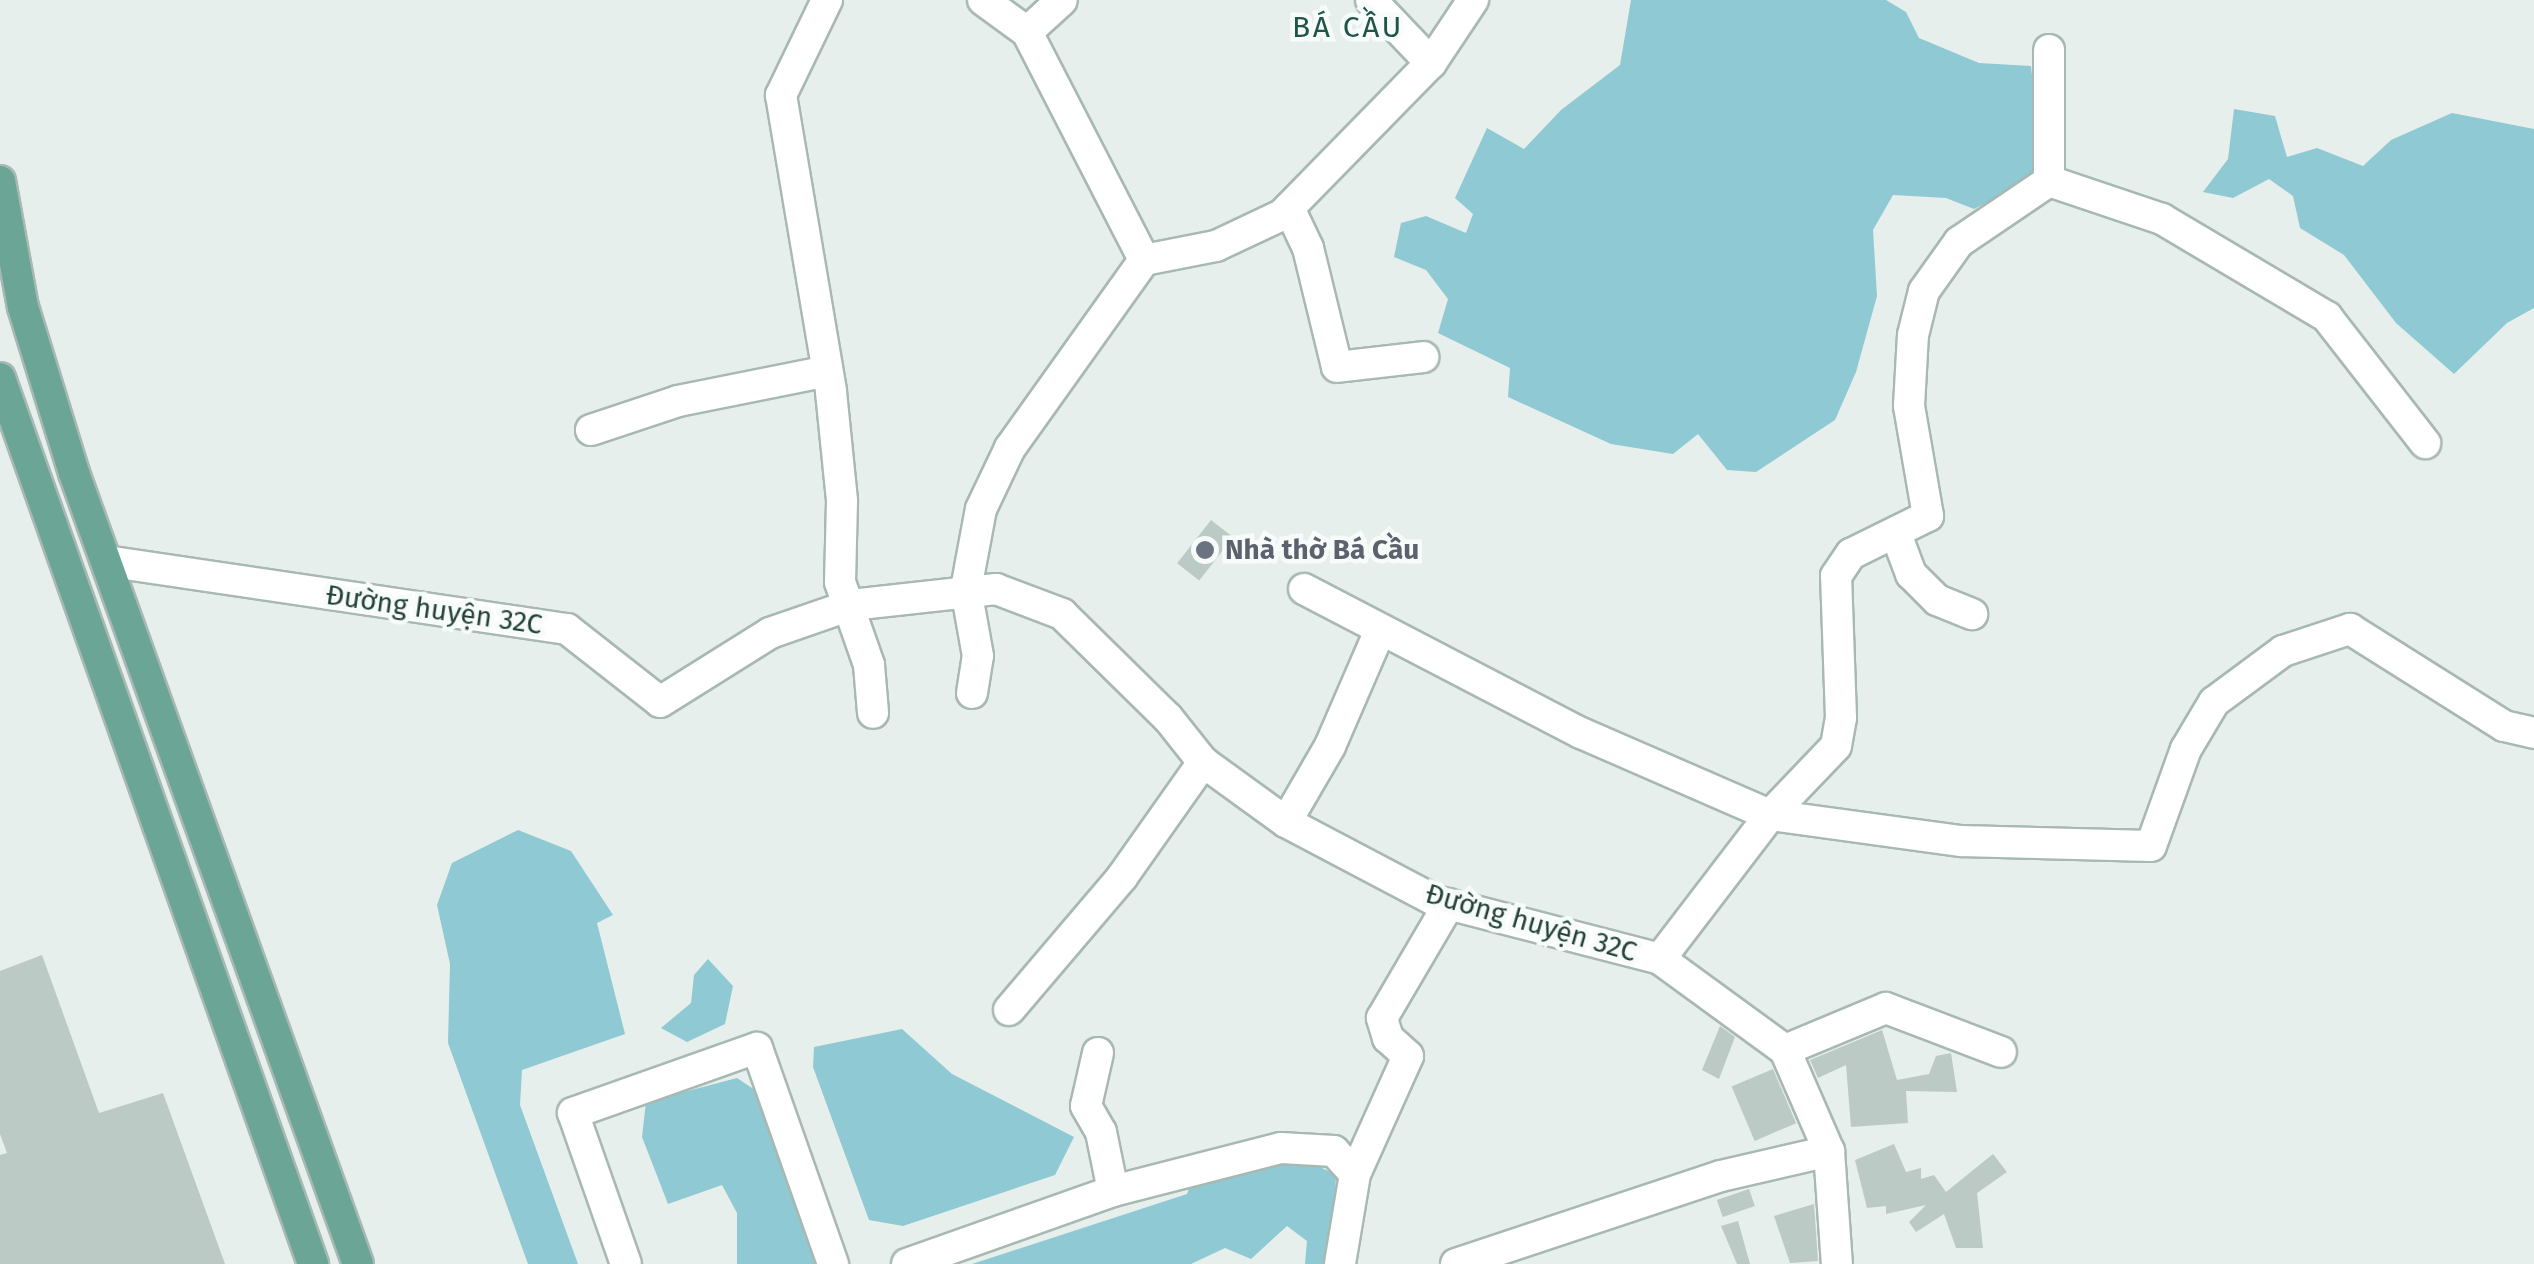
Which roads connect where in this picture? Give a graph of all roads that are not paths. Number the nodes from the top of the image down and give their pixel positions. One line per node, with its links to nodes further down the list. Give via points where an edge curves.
1 (827, 0): 14 (street, via 781,94)
2 (983, 0): 6 (street)
3 (1062, 0): 6 (street)
4 (1473, 0): 8 (street)
5 (1379, 4): 8 (street)
6 (1027, 32): 12 (street)
7 (2049, 50): 9 (street)
8 (1431, 64): 11 (street)
9 (2049, 180): 17 (street, via 2162,218 2328,317); 18 (street, via 1959,242 1924,292 1913,335 1909,406 1928,516)
10 (0, 181): 19 (main road, via 23,307)
11 (1289, 208): 12 (street, via 1216,246); 13 (street, via 1308,248 1337,367)
12 (1144, 260): 20 (street, via 1010,448 981,508)
13 (1423, 357)
14 (824, 372): 16 (street, via 678,401); 22 (street, via 842,501 840,582)
15 (0, 378): 32 (main road)
16 (590, 430)
17 (2424, 443)
18 (1896, 534): 23 (street, via 1911,574 1937,600); 29 (street, via 1850,554 1836,576 1836,746)
19 (106, 562): 22 (street, Đường huyện 32C, via 567,629 660,702 770,632); 31 (main road)
20 (966, 589): 22 (street, Đường huyện 32C, via 941,600); 25 (street, via 978,656); 28 (street, Đường huyện 32C, via 996,589 1062,614 1168,718)
21 (1304, 589): 24 (street)
22 (851, 605): 26 (street, via 869,666)
23 (1972, 614)
24 (1379, 632): 29 (street, via 1581,733); 30 (street, via 1330,746)
25 (972, 693)
26 (873, 713)
27 (2534, 734): 29 (street, via 2504,726 2350,629 2283,651 2214,702 2186,749 2152,846 1960,840)
28 (1203, 762): 30 (street, Đường huyện 32C); 35 (street, via 1122,877)
29 (1770, 815): 34 (street)
30 (1286, 822): 33 (street, Đường huyện 32C)
31 (214, 863): 32 (main road); 43 (main road)
32 (175, 877): 42 (main road)
33 (1449, 904): 34 (street, Đường huyện 32C); 40 (street, via 1382,1018 1388,1038 1408,1056)
34 (1660, 959): 36 (street, Đường huyện 32C)
35 (1009, 1010)
36 (1784, 1050): 37 (street, via 1886,1008); 39 (street, Đường huyện 32C)
37 (2001, 1052)
38 (1098, 1053): 41 (street, via 1086,1106 1101,1132)
39 (1829, 1150): 48 (street, via 1721,1176); 49 (street, Đường huyện 32C)
40 (1356, 1174): 41 (street, via 1334,1151 1281,1148); 47 (street)
41 (1113, 1191): 46 (street)
42 (313, 1264)
43 (358, 1264)
44 (626, 1264): 45 (street, via 573,1113 758,1048)
45 (833, 1264)
46 (907, 1264)
47 (1340, 1264)
48 (1456, 1264)
49 (1837, 1264)

